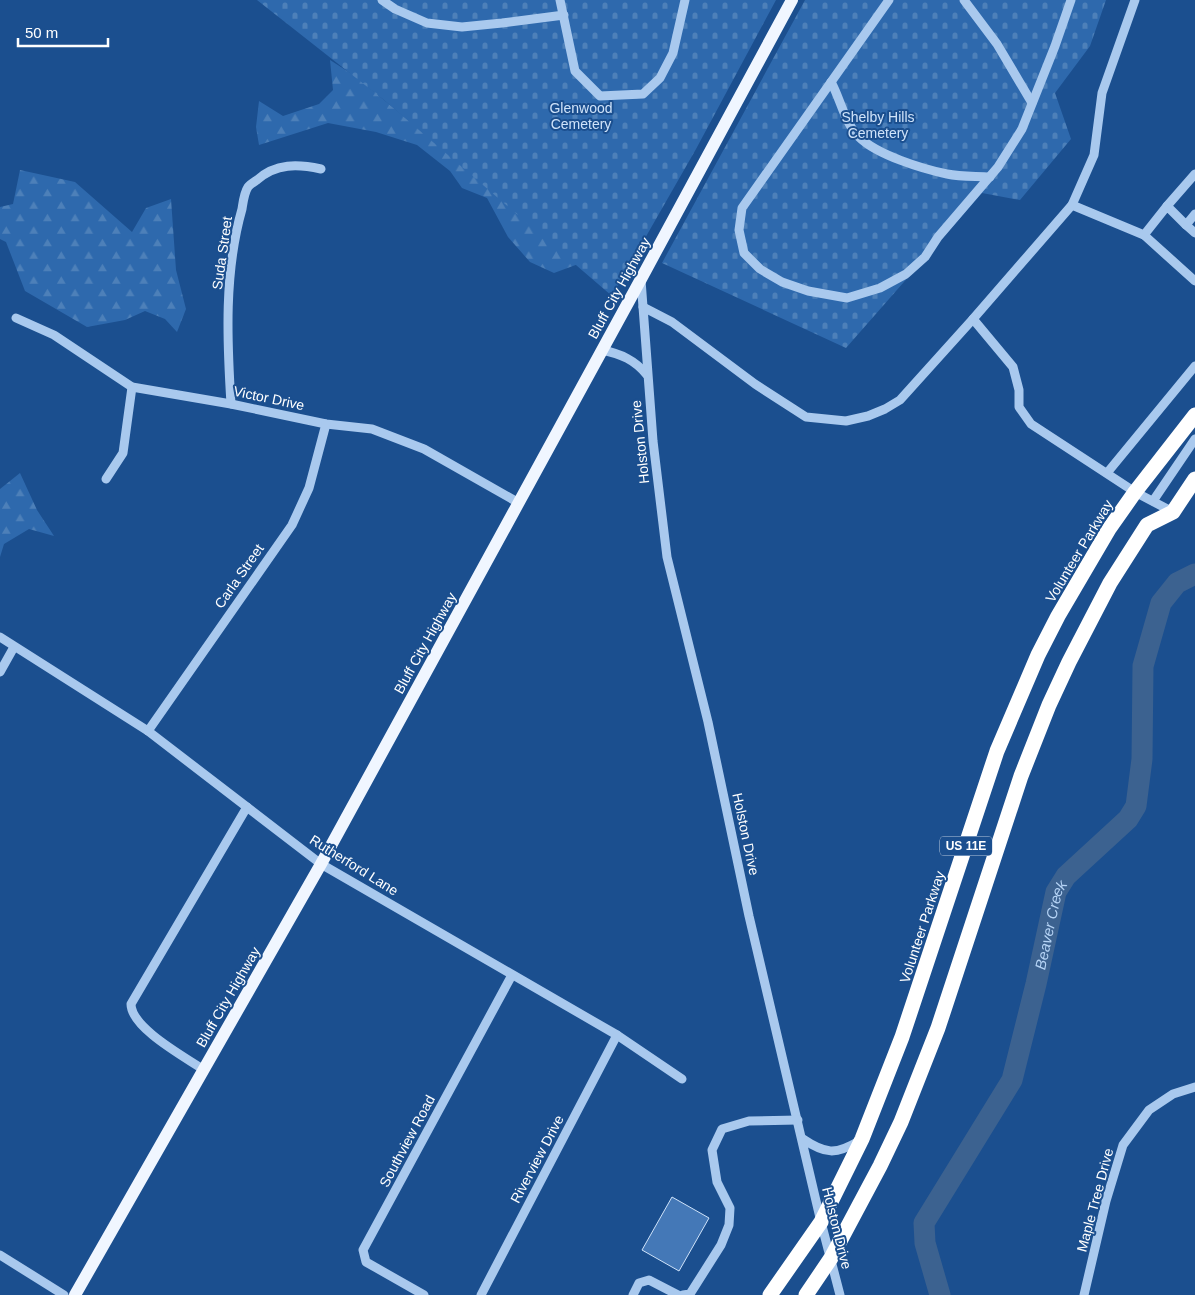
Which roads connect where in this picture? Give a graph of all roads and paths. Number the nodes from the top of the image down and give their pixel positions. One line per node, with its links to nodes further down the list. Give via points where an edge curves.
1 (382, 0): 9 (street, via 427,23 462,27)
2 (560, 0): 9 (street)
3 (685, 0): 9 (street, via 673,53 660,78 643,94 600,96 575,71)
4 (792, 0): 21 (main road, Bluff City Highway)
5 (889, 0): 10 (street)
6 (964, 0): 11 (street)
7 (1071, 0): 11 (street)
8 (1135, 0): 15 (street, via 1102,93 1094,155)
9 (564, 15)
10 (831, 82): 14 (street, via 846,118 859,137 880,151 949,175); 14 (street, via 742,208 739,230 744,253 760,269 782,282 808,291 847,298 880,288 906,274 924,257)
11 (1032, 103): 14 (street, via 1022,128)
12 (321, 169): 30 (street, Suda Street, via 283,165 263,174 248,187 231,266 227,342)
13 (1195, 174): 16 (street)
14 (990, 177)
15 (1072, 205): 20 (street); 25 (street)
16 (1167, 206): 18 (street); 20 (street)
17 (1195, 214): 18 (street)
18 (1186, 225): 19 (street)
19 (1195, 233)
20 (1144, 235): 22 (street)
21 (641, 280): 23 (street, Holston Drive); 26 (main road, Bluff City Highway)
22 (1195, 281)
23 (643, 307): 25 (street, via 672,322 755,384 806,417 846,421 868,416 900,400); 28 (street, Holston Drive)
24 (16, 318): 29 (street, Victor Drive, via 54,335)
25 (973, 319): 34 (street, via 1013,367 1019,390 1019,407 1031,424)
26 (602, 350): 28 (street, via 624,356); 39 (main road, Bluff City Highway)
27 (1195, 366): 34 (street)
28 (647, 375): 52 (street, Holston Drive, via 667,557 708,722 749,916)
29 (132, 387): 30 (street, Victor Drive); 36 (street, via 122,453)
30 (231, 404): 32 (street, Victor Drive)
31 (1195, 415): 37 (highway, Volunteer Parkway / US 11E)
32 (326, 424): 39 (street, Victor Drive, via 372,428 424,449); 44 (street, Carla Street, via 309,488 292,525)
33 (1195, 440): 38 (street)
34 (1107, 474): 37 (street)
35 (1195, 478): 40 (highway)
36 (106, 479)
37 (1135, 492): 38 (street); 54 (highway, Volunteer Parkway / US 11E, via 1108,529 1063,608 1017,703 997,751 902,1037)
38 (1153, 501): 40 (street)
39 (519, 503): 46 (main road, Bluff City Highway)
40 (1173, 512): 57 (highway, US 11E, via 1147,525 1129,552 1091,617 1057,688 1033,743 938,1028 911,1098 880,1166)
41 (0, 637): 42 (street, Rutherford Lane)
42 (14, 647): 43 (street); 44 (street, Rutherford Lane)
43 (0, 672)
44 (148, 731): 45 (street, Rutherford Lane)
45 (247, 807): 46 (street, Rutherford Lane); 49 (street, via 131,1004 131,1011 143,1027)
46 (321, 864): 47 (street, Rutherford Lane); 49 (main road, Bluff City Highway)
47 (512, 975): 48 (street, Rutherford Lane); 60 (street, Southview Road, via 363,1250 366,1262)
48 (617, 1035): 50 (street, Rutherford Lane); 61 (street, Riverview Drive)
49 (204, 1070): 59 (main road, Bluff City Highway)
50 (682, 1079)
51 (1195, 1087): 68 (street, Maple Tree Drive, via 1174,1094 1149,1110 1123,1145)
52 (798, 1120): 53 (street, Holston Drive); 64 (street, via 749,1121 722,1129 712,1150 717,1182 730,1208 729,1225 721,1245 690,1294)
53 (803, 1139): 54 (street, via 817,1149 831,1152); 55 (street, Holston Drive)
54 (862, 1139): 55 (highway, Volunteer Parkway / US 11E)
55 (821, 1222): 57 (street, Holston Drive); 65 (highway, Volunteer Parkway / US 11E)
56 (0, 1255): 58 (street)
57 (831, 1258): 66 (highway, US 11E); 67 (street, Holston Drive)
58 (64, 1295)
59 (75, 1295)
60 (424, 1295)
61 (481, 1295)
62 (633, 1295): 63 (street, via 639,1283 649,1280)
63 (678, 1295)
64 (683, 1295)
65 (770, 1295)
66 (806, 1295)
67 (840, 1295)
68 (1084, 1295)

